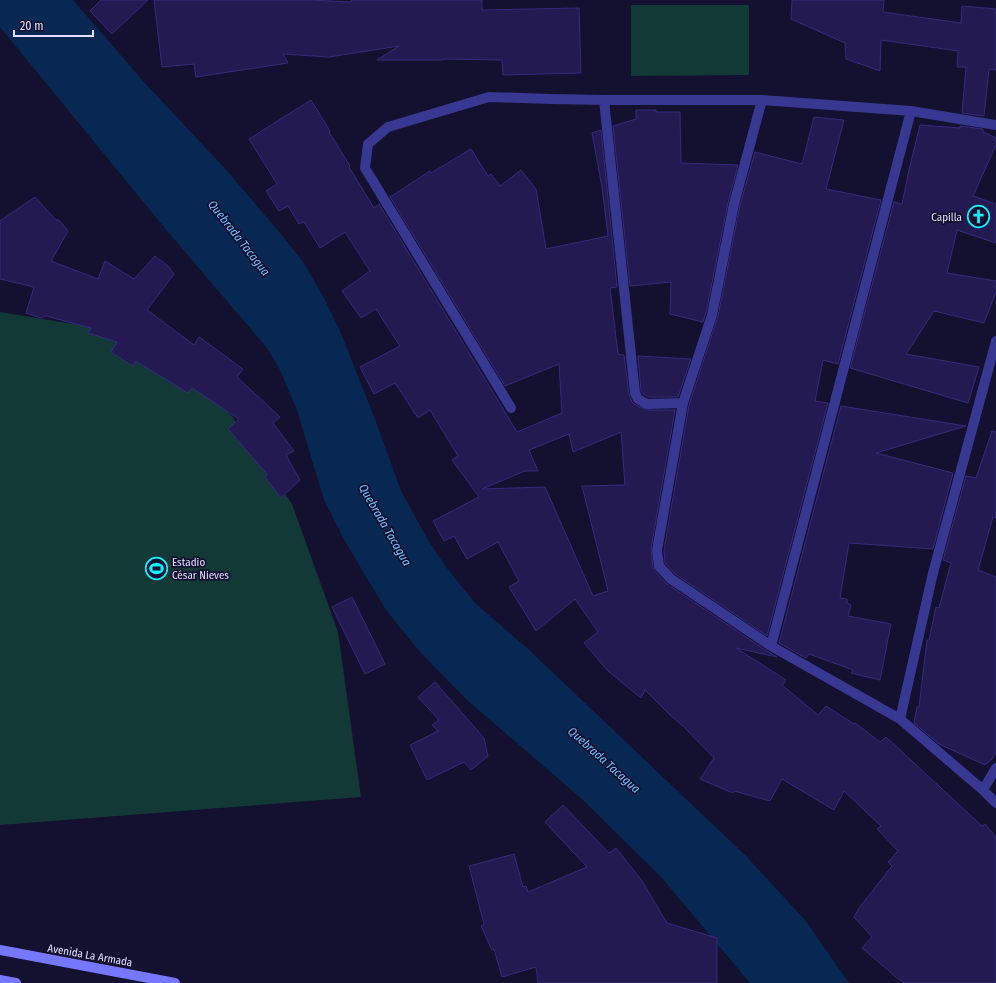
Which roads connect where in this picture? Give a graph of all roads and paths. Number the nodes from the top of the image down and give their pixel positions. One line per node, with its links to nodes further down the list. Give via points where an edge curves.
1 (604, 100): 2 (street); 6 (street, via 635,393 638,399 647,404); 7 (street, via 489,96 388,127 368,144 366,168)
2 (762, 100): 3 (street); 6 (street, via 734,204 712,314)
3 (911, 111): 4 (street); 8 (street)
4 (996, 125)
5 (996, 341): 9 (street, via 933,573)
6 (683, 403): 8 (street, via 657,550 659,566 671,579)
7 (511, 408)
8 (771, 646): 9 (street)
9 (900, 719): 11 (street)
10 (996, 768): 11 (street)
11 (983, 790): 12 (street)
12 (996, 803)
13 (0, 950): 16 (main road, Avenida La Armada)
14 (0, 980): 15 (main road)
15 (16, 983)
16 (175, 983)

